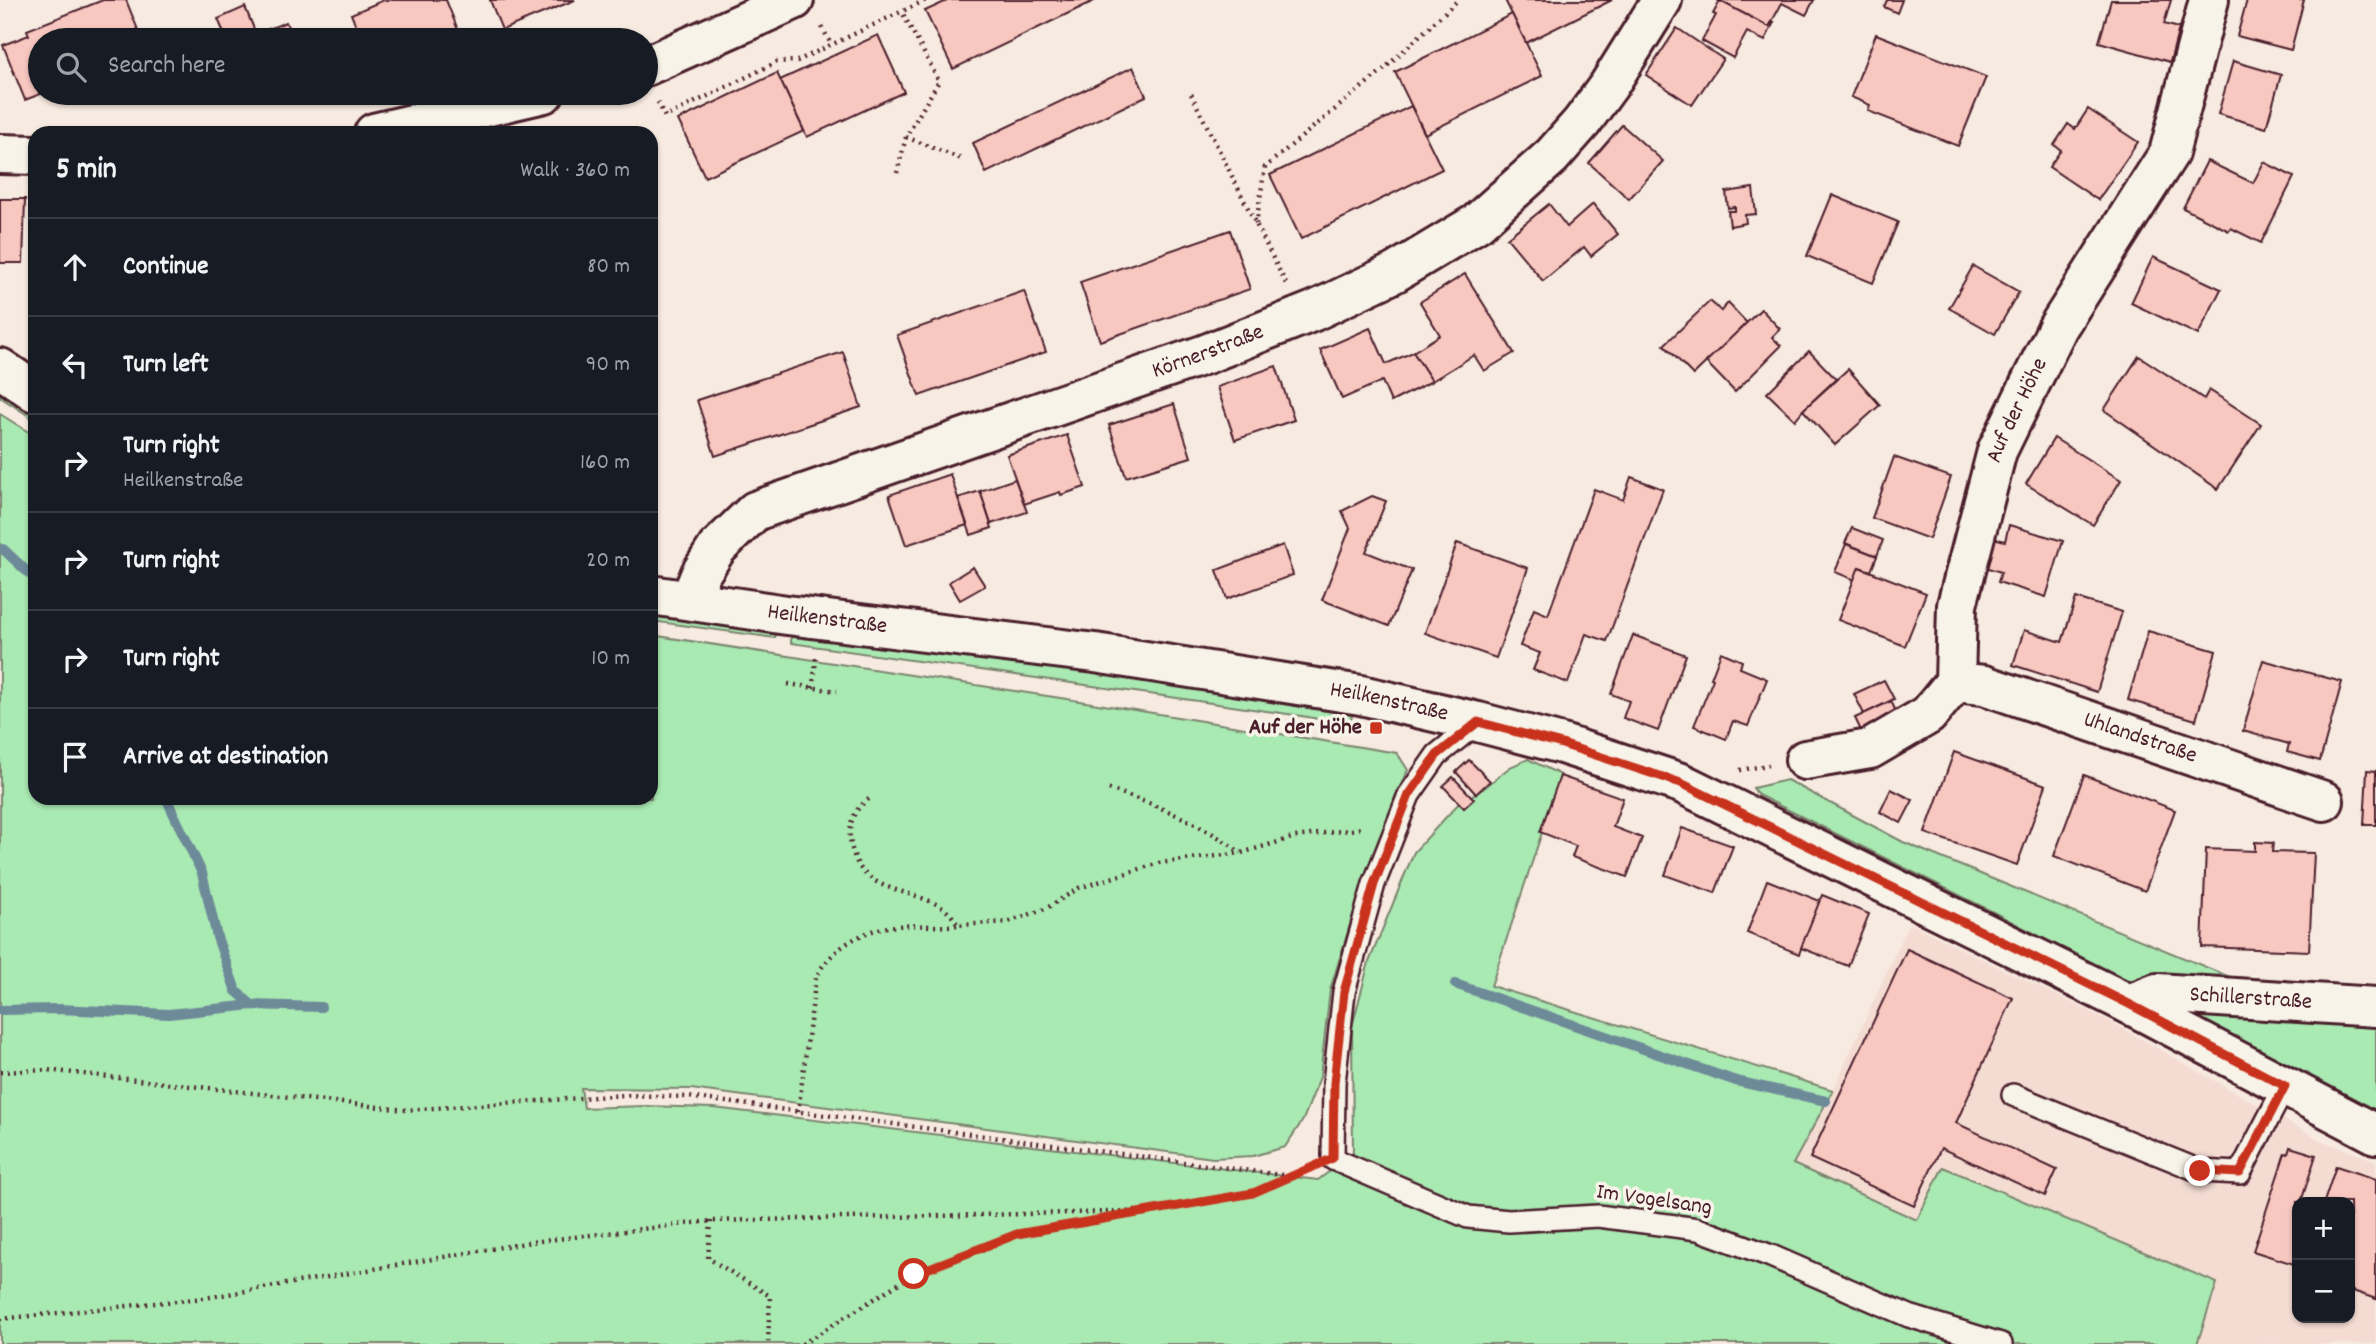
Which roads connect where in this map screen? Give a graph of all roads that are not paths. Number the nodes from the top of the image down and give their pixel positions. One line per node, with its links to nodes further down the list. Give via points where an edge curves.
1 (794, 0): 4 (street)
2 (1662, 0): 12 (street, Körnerstraße, via 1582,122 1552,156 1477,223 1394,273 1300,317 755,511 717,548)
3 (2208, 0): 13 (street, Auf der Höhe, via 2169,153 2058,327 1997,451 1956,606)
4 (658, 78)
5 (493, 105): 6 (street)
6 (404, 126)
7 (0, 154): 8 (street)
8 (28, 155)
9 (0, 368): 10 (street)
10 (28, 387)
11 (658, 596): 12 (street, Heilkenstraße)
12 (690, 600): 14 (street, Heilkenstraße, via 1095,653 1361,695)
13 (1955, 682): 15 (street, via 1928,715 1870,749); 16 (street, Uhlandstraße, via 1984,685)
14 (1478, 722): 17 (street, Heilkenstraße, via 1681,783); 22 (lane, Im Vogelsang, via 1437,755 1409,795 1374,884 1344,992 1334,1083 1333,1158 1468,1217 1509,1221 1598,1216 1698,1229 1772,1255 1909,1316)
15 (1805, 760)
16 (2324, 802)
17 (2129, 1004): 18 (street, Schillerstraße, via 2157,993); 19 (street, Heilkenstraße)
18 (2376, 1007)
19 (2285, 1086): 20 (lane, via 2240,1173 2200,1171); 21 (street, Heilkenstraße)
20 (2013, 1096)
21 (2376, 1134)
22 (2001, 1344)

